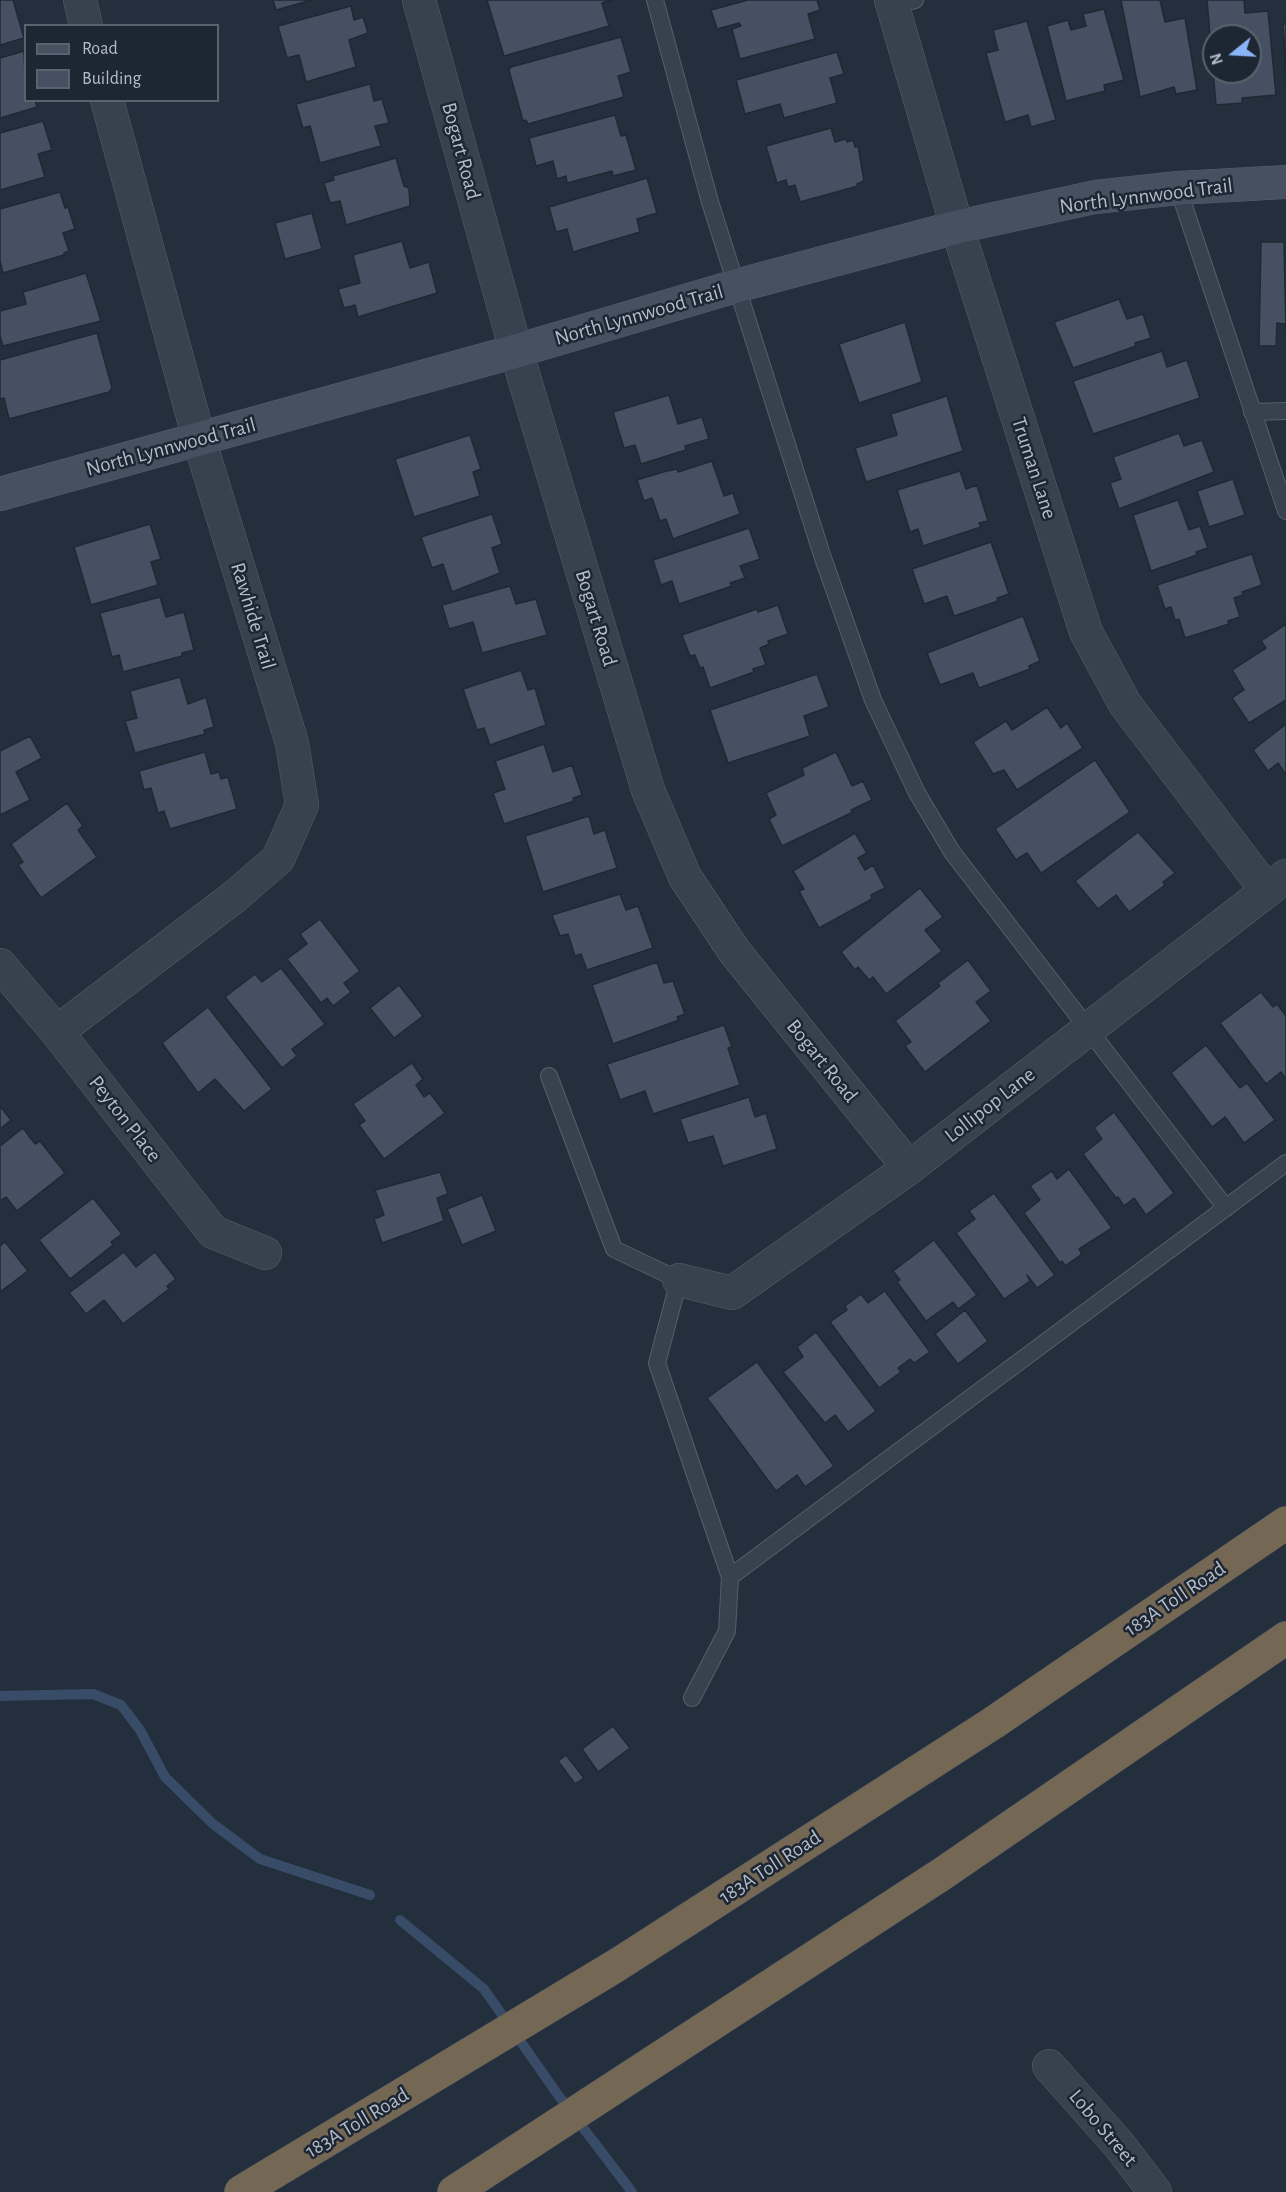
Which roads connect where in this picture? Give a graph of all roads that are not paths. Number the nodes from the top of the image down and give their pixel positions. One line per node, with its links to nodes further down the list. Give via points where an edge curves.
1 (80, 0): 5 (street)
2 (419, 0): 11 (street, Bogart Road)
3 (655, 0): 10 (lane)
4 (900, 2): 9 (street, Truman Lane)
5 (86, 24)
6 (108, 102): 14 (street, Rawhide Trail)
7 (1286, 182): 8 (street, North Lynnwood Trail)
8 (1178, 188): 9 (street, North Lynnwood Trail, via 1095,197); 13 (lane)
9 (957, 227): 10 (street, North Lynnwood Trail); 17 (street, Truman Lane, via 1086,632 1125,704)
10 (736, 286): 11 (street, North Lynnwood Trail); 19 (lane, via 873,700 917,793 952,852)
11 (516, 351): 14 (street, North Lynnwood Trail); 23 (street, Bogart Road, via 648,790 685,877 734,951)
12 (1286, 411): 13 (lane)
13 (1252, 412): 16 (lane)
14 (199, 439): 15 (street, North Lynnwood Trail); 20 (street, Rawhide Trail, via 292,743 302,805 278,859)
15 (0, 494)
16 (1286, 511)
17 (1276, 883): 19 (street, Lollipop Lane)
18 (0, 965): 20 (street, Peyton Place)
19 (1088, 1028): 23 (street, Lollipop Lane); 24 (lane)
20 (57, 1032): 25 (street, Peyton Place, via 213,1232)
21 (549, 1076): 26 (lane, via 614,1249)
22 (1286, 1163): 24 (lane)
23 (909, 1168): 26 (street, Lollipop Lane, via 732,1293)
24 (1226, 1208): 28 (lane)
25 (265, 1253)
26 (679, 1280): 28 (lane, via 657,1363)
27 (1274, 1531): 33 (highway, 183A Toll Road, via 984,1729 617,1965)
28 (730, 1577): 30 (lane, via 728,1631)
29 (1286, 1638): 32 (highway, via 942,1874)
30 (692, 1698)
31 (1049, 2066): 34 (street, Lobo Street, via 1120,2145)
32 (462, 2187)
33 (241, 2192)
34 (1155, 2192)

